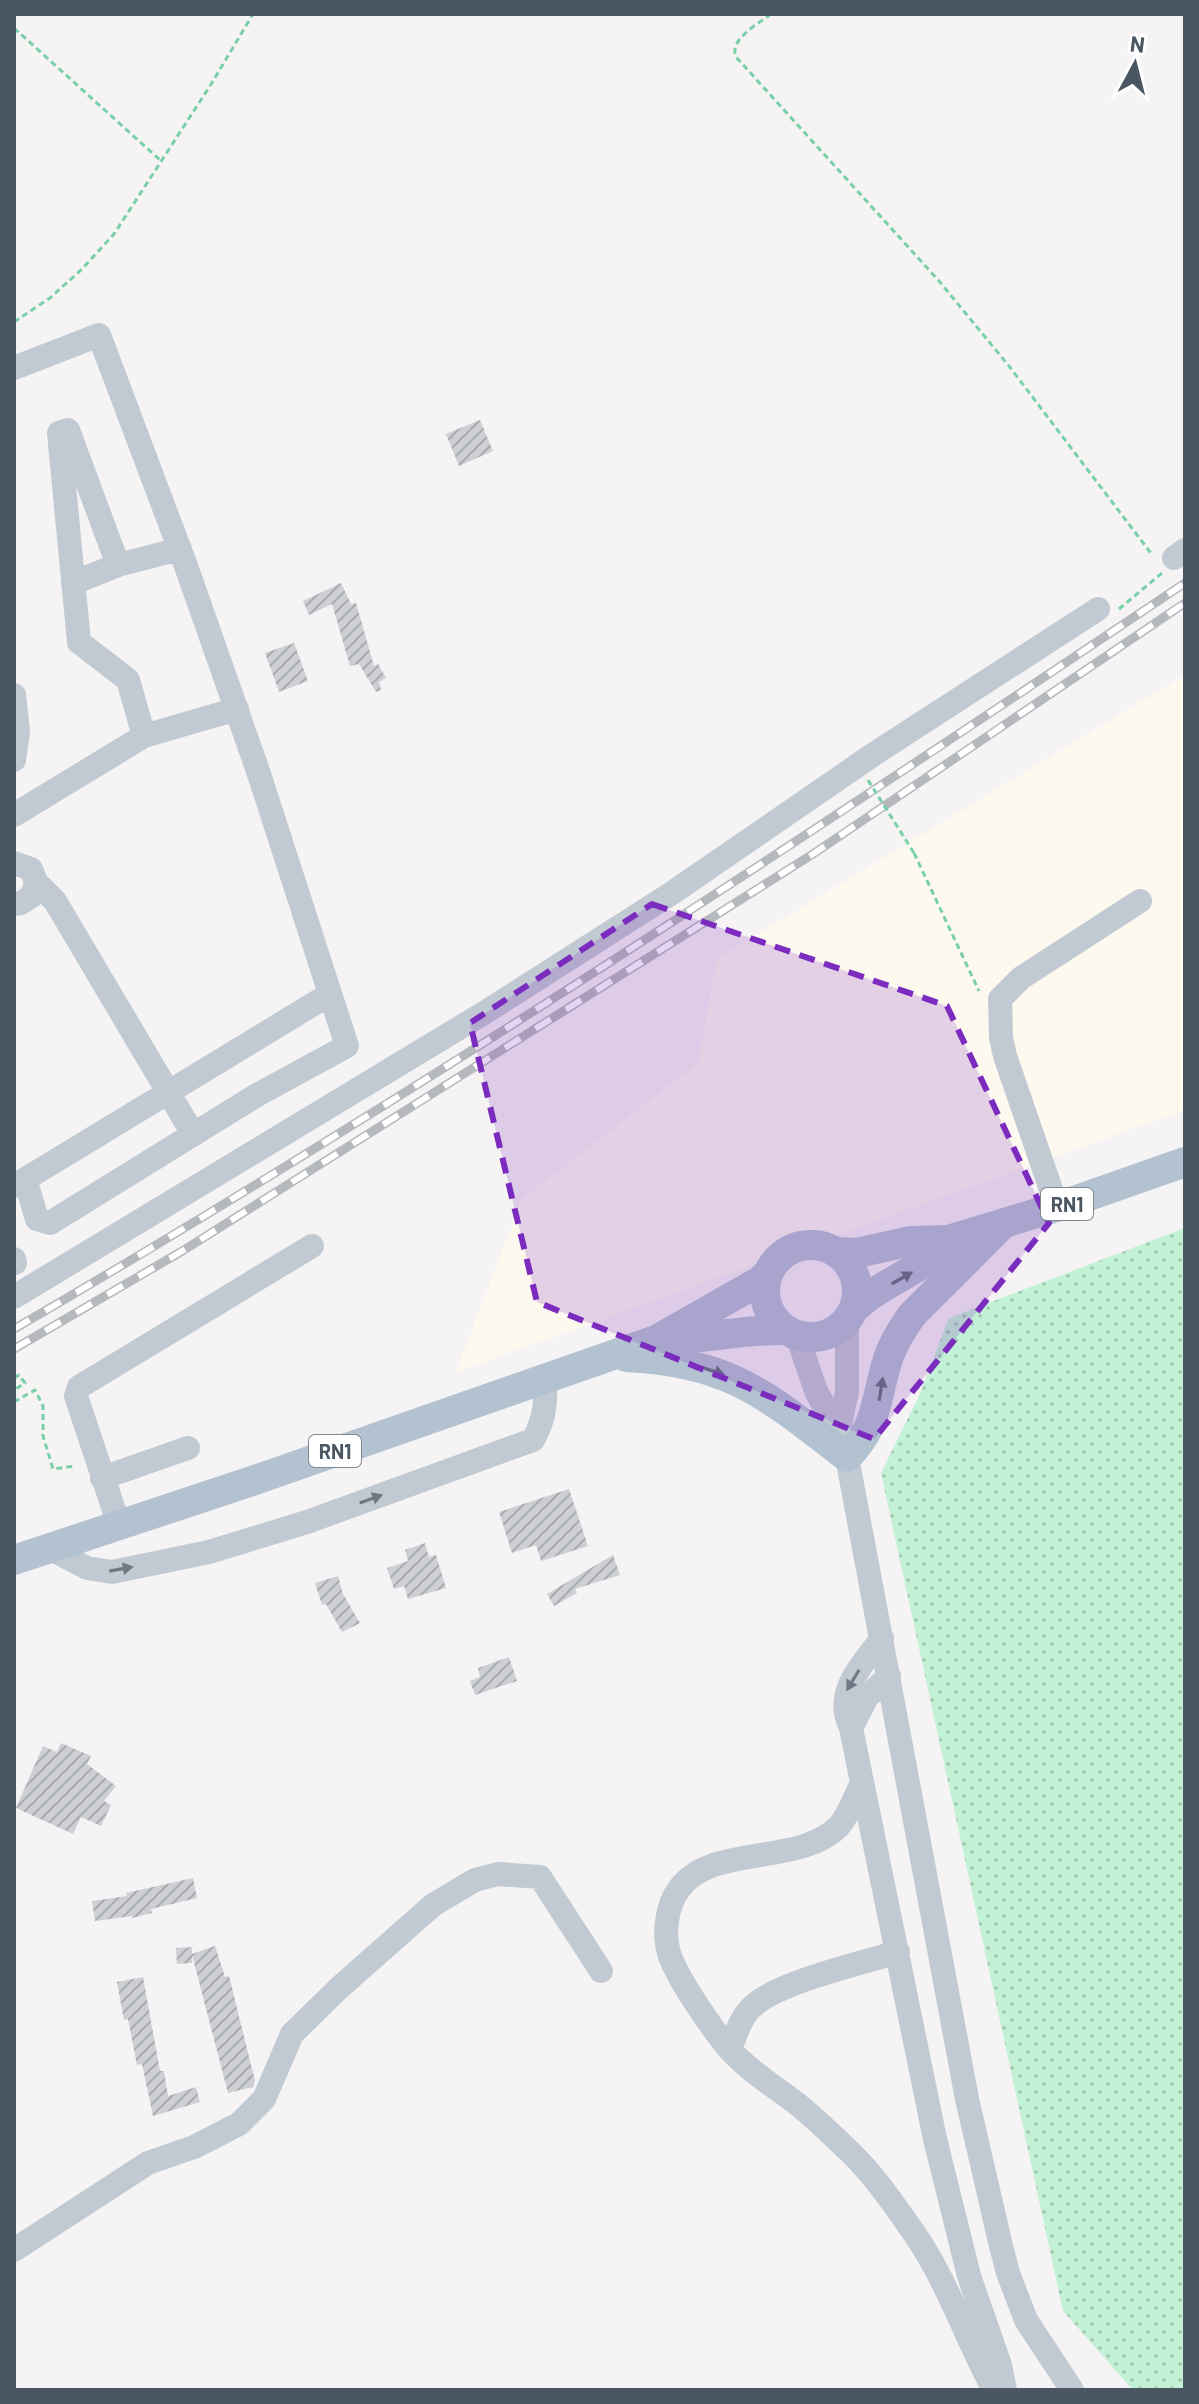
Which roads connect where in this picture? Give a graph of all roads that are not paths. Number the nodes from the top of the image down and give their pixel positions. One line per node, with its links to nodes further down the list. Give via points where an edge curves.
1 (14, 368): 2 (street, via 99,335)
2 (180, 549): 3 (street); 7 (street)
3 (118, 565): 4 (street); 4 (street, via 68,430 59,433)
4 (73, 583): 8 (street, via 79,642 128,680)
5 (1104, 613): 26 (street, via 874,754 672,893 484,1013)
6 (14, 695): 9 (street)
7 (237, 709): 8 (street); 15 (street)
8 (144, 736): 10 (street)
9 (14, 760)
10 (14, 815)
11 (14, 863): 12 (street, via 31,869)
12 (36, 882): 14 (street, via 32,896); 16 (street, via 55,901)
13 (1140, 901): 20 (street, via 1021,978 1000,999 1005,1056)
14 (14, 904)
15 (330, 994): 16 (street); 17 (street, via 347,1046)
16 (168, 1092): 17 (street); 19 (street)
17 (193, 1134): 19 (street, via 50,1223 37,1219)
18 (1185, 1162): 20 (main road, RN1)
19 (18, 1177)
20 (1057, 1207): 21 (main road, RN1)
21 (1004, 1223): 22 (main road, RN1); 34 (main road, one-way to 21, via 875,1417 889,1358 903,1328)
22 (948, 1240): 24 (main road, RN1); 27 (main road, RN1, one-way to 22, via 870,1295 920,1268)
23 (312, 1246): 35 (street, via 79,1387 76,1396)
24 (835, 1252): 25 (main road, via 803,1246 782,1255); 27 (main road, via 855,1278)
25 (769, 1272): 28 (main road, via 766,1305); 29 (main road, RN1)
26 (14, 1297)
27 (850, 1315): 28 (main road, via 819,1337); 32 (street, via 847,1392)
28 (792, 1332): 29 (main road, RN1); 32 (street, via 816,1391)
29 (656, 1340): 30 (main road, RN1)
30 (609, 1356): 31 (main road, RN1); 34 (main road, one-way to 34, via 663,1359 728,1376 764,1394)
31 (545, 1378): 36 (main road, RN1); 37 (street, one-way to 31, via 87,1568 112,1572 209,1552 307,1522 533,1440 546,1407)
32 (840, 1424): 34 (street)
33 (188, 1448): 35 (street)
34 (847, 1457): 39 (street)
35 (92, 1471): 36 (street)
36 (119, 1525): 37 (main road, RN1)
37 (49, 1548): 38 (main road, RN1)
38 (14, 1560)
39 (882, 1638): 40 (street); 41 (street, one-way to 41, via 849,1683 845,1712)
40 (889, 1676): 41 (street, via 867,1697); 49 (street, via 967,2099 1008,2273 1026,2320)
41 (851, 1728): 42 (street)
42 (862, 1783): 43 (street); 45 (street, via 841,1824 823,1838 693,1873 677,1891 666,1920 668,1952)
43 (898, 1952): 45 (street, via 773,1992 741,2021); 48 (street, via 935,2139 969,2276)
44 (601, 1971): 46 (street, via 540,1877 498,1874 475,1880 433,1905 292,2034 264,2099 239,2124 148,2163)
45 (730, 2050): 47 (street, via 853,2155 915,2235)
46 (14, 2250)
47 (994, 2390)
48 (1005, 2390)
49 (1072, 2390)

